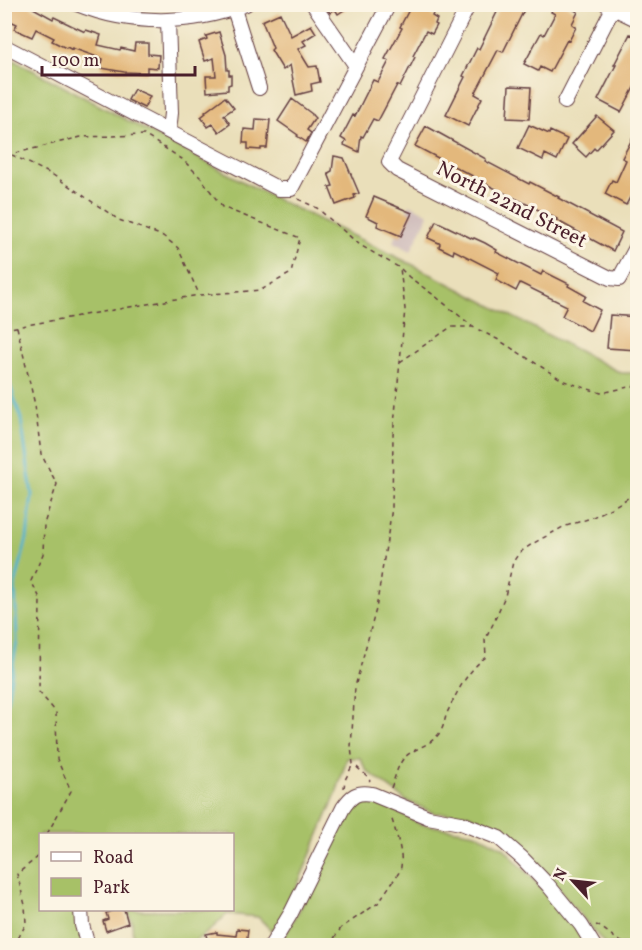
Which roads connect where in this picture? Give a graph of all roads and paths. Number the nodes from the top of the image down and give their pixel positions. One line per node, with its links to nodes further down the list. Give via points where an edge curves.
1 (77, 4): 8 (street, via 124,18)
2 (313, 4): 10 (street)
3 (389, 4): 10 (street)
4 (469, 4): 17 (street, North 22nd Street, via 389,162 397,170 610,278 619,279)
5 (610, 6): 7 (street); 12 (street)
6 (240, 7): 8 (street); 11 (street)
7 (638, 20)
8 (168, 21): 13 (street)
9 (4, 45): 13 (street)
10 (356, 66): 16 (street)
11 (259, 88)
12 (565, 102)
13 (169, 131): 16 (street, via 279,189)
14 (4, 151): 15 (path)
15 (12, 154): 19 (path, via 53,175 119,220 163,236 178,248); 19 (path, via 81,137 144,135 182,159 222,207 300,238 291,273 261,290)
16 (291, 189): 18 (path, via 299,200 317,208 360,245)
17 (638, 244)
18 (400, 268): 21 (path); 23 (path, via 405,309)
19 (199, 295): 20 (path)
20 (17, 327): 22 (path); 29 (path, via 35,405 41,454 57,484 44,524 43,554 31,581 40,598 39,693 56,712 57,759 70,791)
21 (473, 327): 23 (path, via 451,327); 24 (path, via 564,381 601,393)
22 (4, 329)
23 (400, 363): 26 (path, via 393,435 392,508 376,609 355,687)
24 (638, 385)
25 (638, 492): 27 (path, via 598,514 563,527 519,553 485,640 486,657 465,678 440,733 400,764)
26 (353, 764): 27 (path); 28 (path, via 345,780)
27 (384, 799): 28 (street, via 363,792 350,798); 32 (street, via 498,838 522,858); 37 (path, via 402,866 378,903 341,928)
28 (343, 808): 36 (street)
29 (48, 833)
30 (39, 856): 34 (path, via 17,874 26,924)
31 (81, 911): 35 (street)
32 (581, 924): 33 (path, via 586,921 627,944); 38 (street)
33 (638, 944)
34 (14, 945)
35 (88, 945)
36 (272, 945)
37 (329, 945)
38 (594, 945)

